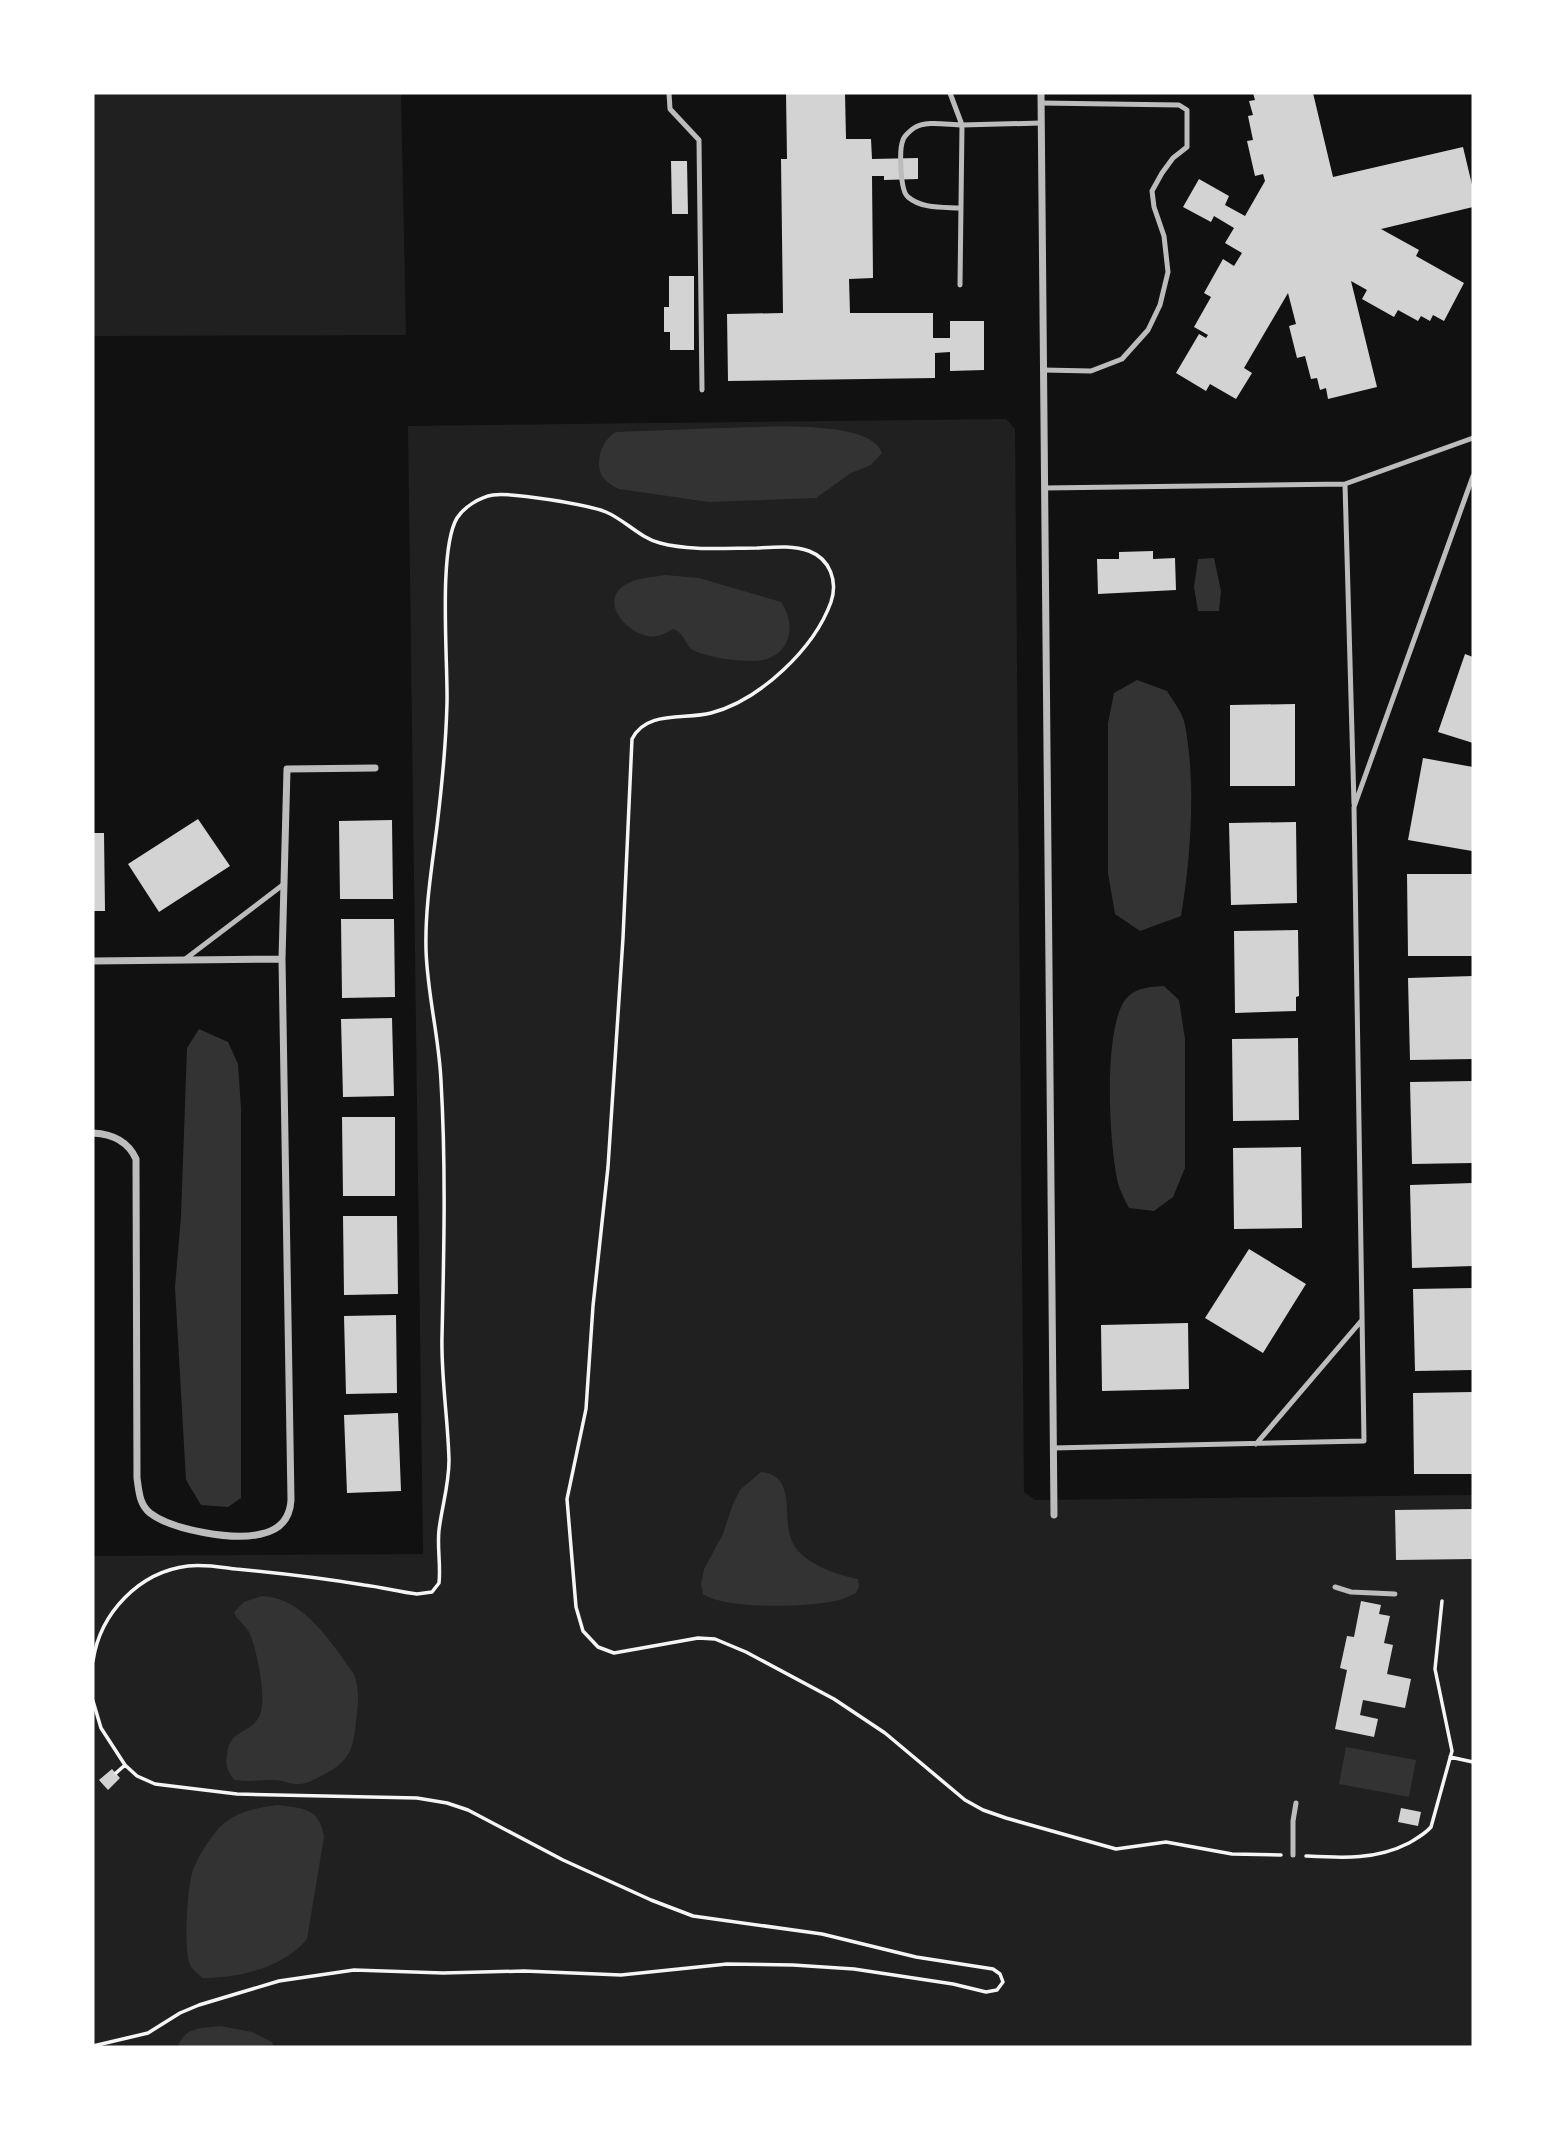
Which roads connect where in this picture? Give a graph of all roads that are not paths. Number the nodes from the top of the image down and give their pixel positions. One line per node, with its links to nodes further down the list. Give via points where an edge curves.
1 (668, 93): 10 (lane, via 670,109 699,140)
2 (950, 93): 6 (lane)
3 (1041, 93): 4 (street)
4 (1041, 103): 5 (street); 9 (lane, via 1179,105 1188,110 1187,147 1173,158 1152,191 1168,272 1148,330 1122,359 1091,371)
5 (1041, 123): 6 (lane); 9 (street)
6 (962, 125): 7 (lane); 7 (lane, via 924,124 902,140 901,184 906,196 932,207)
7 (960, 208): 8 (lane)
8 (960, 285)
9 (1043, 370): 14 (street)
10 (702, 390)
11 (1473, 438): 13 (lane)
12 (1473, 476): 16 (lane)
13 (1345, 484): 14 (lane); 16 (lane)
14 (1044, 488): 24 (street)
15 (375, 768): 17 (street, via 287,769)
16 (1354, 807): 22 (lane)
17 (284, 884): 18 (street); 19 (lane)
18 (282, 959): 19 (street); 21 (street, via 291,1500 290,1514 282,1524 262,1534 196,1531 148,1512 139,1499 136,1159 124,1142)
19 (184, 960): 20 (street)
20 (93, 961)
21 (93, 1133)
22 (1362, 1320): 23 (lane); 23 (lane, via 1364,1441)
23 (1256, 1444): 24 (lane)
24 (1053, 1448): 25 (street)
25 (1054, 1515)
26 (1335, 1587): 27 (lane)
27 (1395, 1594)
28 (1296, 1802): 29 (lane)
29 (1293, 1855)

